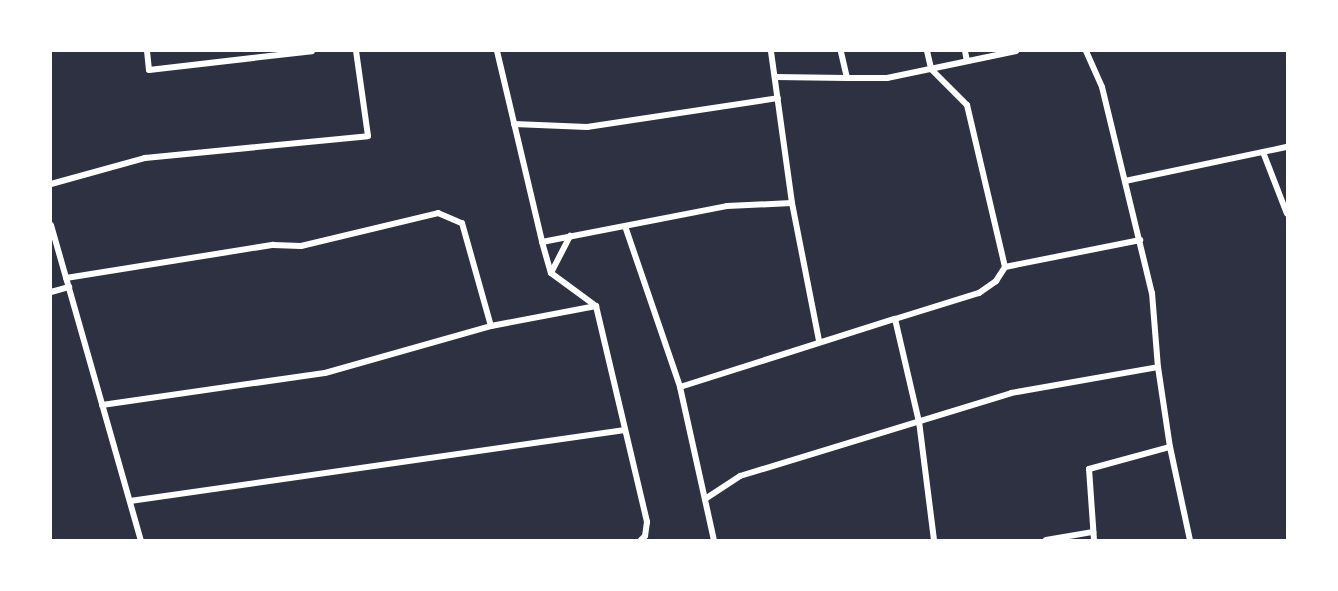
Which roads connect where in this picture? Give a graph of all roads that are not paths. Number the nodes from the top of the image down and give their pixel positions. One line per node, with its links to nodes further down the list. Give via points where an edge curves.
1 (147, 51): 2 (street, via 149,70)
2 (312, 51)
3 (356, 51): 20 (street, via 368,136 145,158)
4 (497, 51): 16 (street)
5 (771, 51): 13 (street)
6 (841, 51): 14 (street)
7 (927, 51): 12 (street)
8 (965, 51): 11 (street)
9 (1016, 51): 11 (street)
10 (1086, 51): 19 (street, via 1102,87)
11 (967, 61): 12 (street)
12 (931, 69): 14 (street, via 886,78); 28 (street, via 967,105)
13 (775, 76): 14 (street); 15 (street)
14 (847, 78)
15 (778, 98): 16 (street, via 586,127); 21 (street)
16 (514, 123): 27 (street)
17 (1287, 147): 18 (street)
18 (1263, 152): 19 (street); 22 (street)
19 (1125, 181): 26 (street)
20 (51, 184)
21 (792, 203): 24 (street, via 727,206); 36 (street)
22 (1287, 214)
23 (51, 225): 30 (street)
24 (625, 226): 25 (street); 38 (street)
25 (570, 236): 27 (street); 29 (street)
26 (1140, 240): 28 (street); 37 (street, via 1152,293)
27 (542, 242): 29 (street)
28 (1005, 267): 34 (street, via 996,281 979,293)
29 (551, 273): 33 (street)
30 (66, 278): 31 (street); 35 (street, via 273,245 301,246 438,213 462,224)
31 (69, 287): 32 (street); 39 (street)
32 (51, 292)
33 (596, 306): 35 (street); 41 (street)
34 (895, 319): 36 (street); 40 (street)
35 (491, 326): 39 (street, via 325,373)
36 (819, 341): 38 (street)
37 (1158, 367): 40 (street, via 1011,393); 42 (street)
38 (680, 387): 43 (street)
39 (102, 405): 44 (street)
40 (919, 422): 43 (street, via 740,476); 49 (street)
41 (625, 429): 44 (street); 47 (street, via 647,522)
42 (1170, 447): 45 (street, via 1089,469); 52 (street)
43 (705, 499): 48 (street)
44 (129, 501): 46 (street)
45 (1093, 532): 50 (street); 51 (street)
46 (141, 540)
47 (641, 540)
48 (714, 540)
49 (934, 540)
50 (1046, 540)
51 (1094, 540)
52 (1190, 540)

